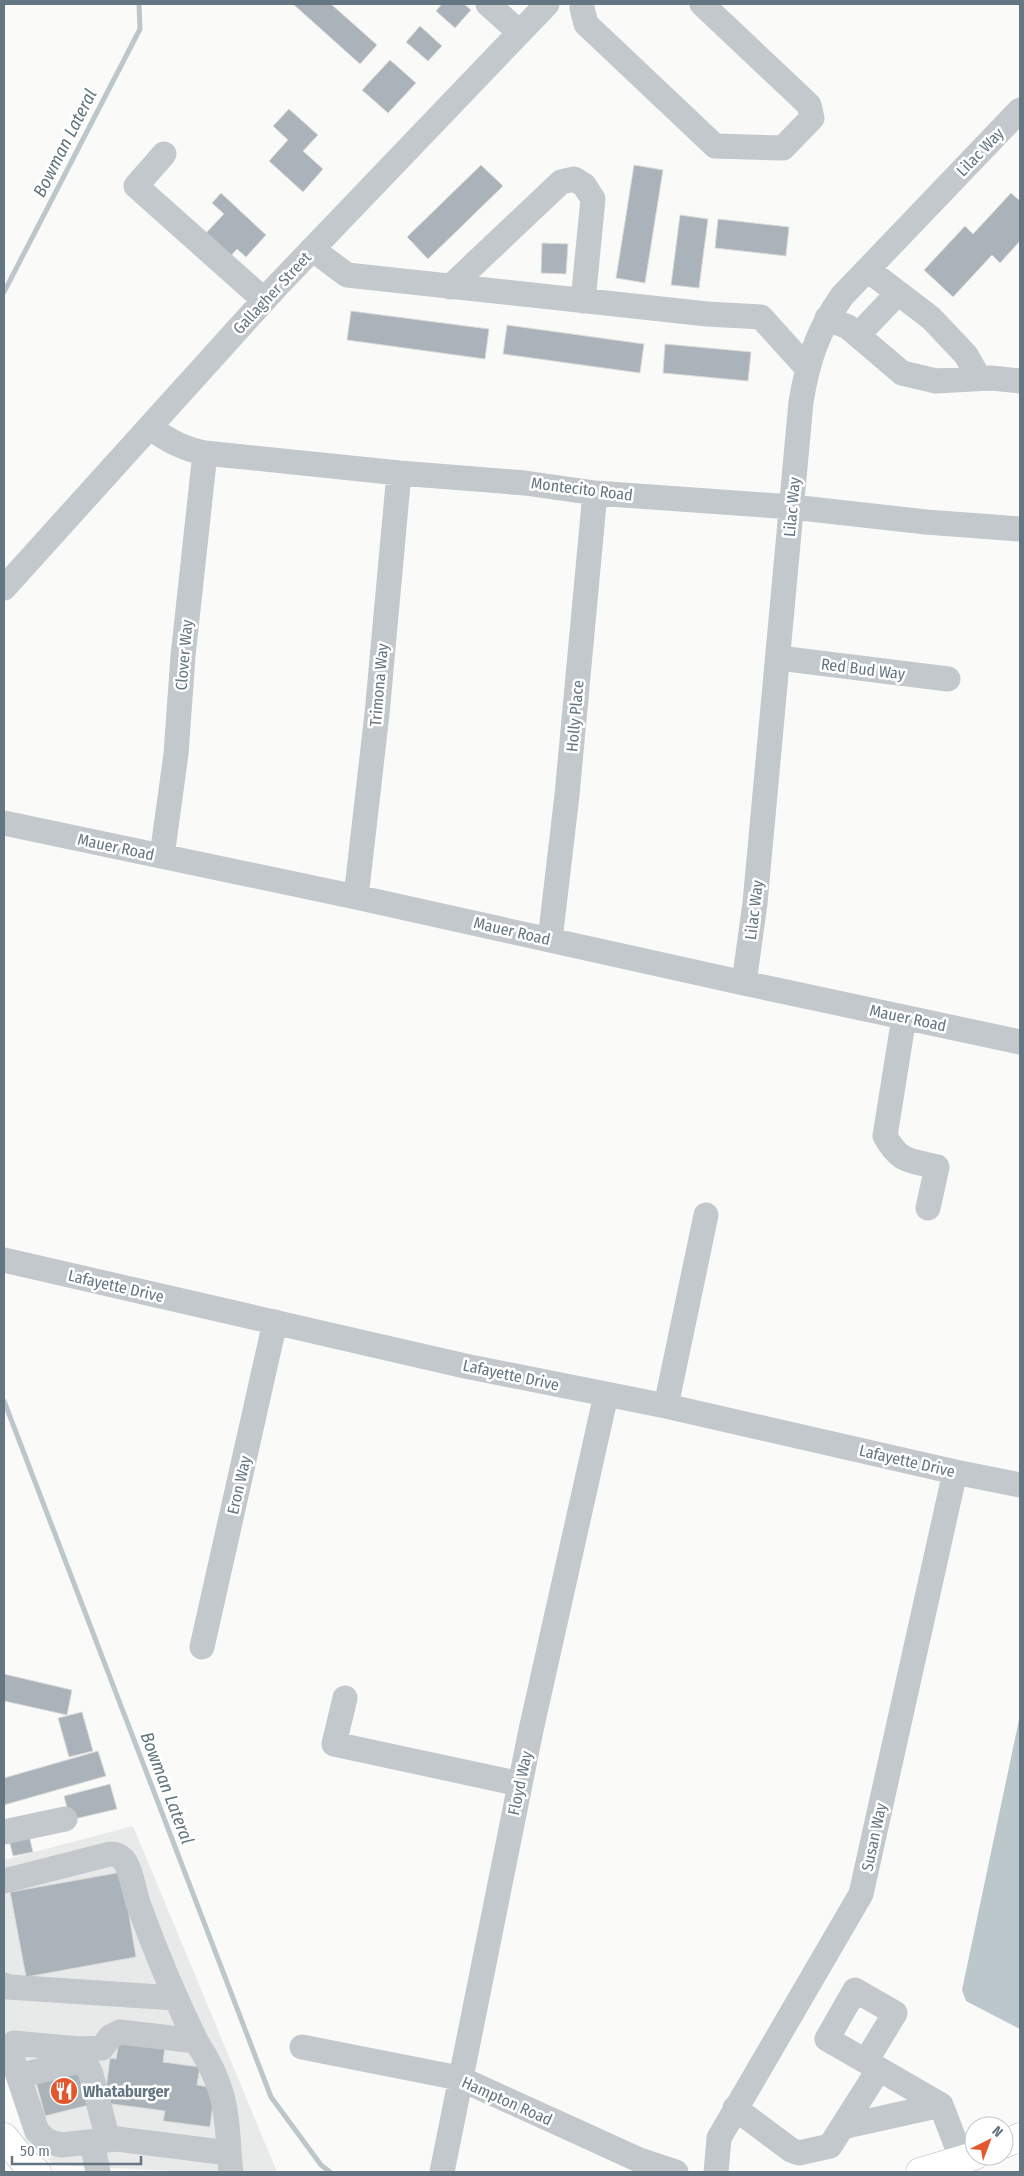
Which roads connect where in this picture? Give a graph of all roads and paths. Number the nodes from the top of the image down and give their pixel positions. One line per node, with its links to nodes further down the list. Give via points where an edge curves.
1 (488, 4): 5 (street)
2 (547, 4): 5 (street, Gallagher Street)
3 (702, 4): 4 (street, via 809,105 812,118 783,148 715,146 586,24)
4 (582, 5)
5 (519, 32): 8 (street, Gallagher Street)
6 (1020, 110): 9 (street, Lilac Way)
7 (164, 154): 12 (street, via 136,186)
8 (312, 249): 10 (street, via 347,275); 12 (street, Gallagher Street)
9 (868, 270): 11 (street); 14 (street, Lilac Way, via 842,296)
10 (450, 287): 13 (street); 13 (street, via 562,182 574,179 584,185 594,199)
11 (898, 293): 15 (street); 17 (street, via 931,318 954,342)
12 (264, 300): 19 (street, Gallagher Street)
13 (583, 301): 16 (street, via 761,318)
14 (827, 318): 15 (street, via 848,327); 16 (street, Lilac Way)
15 (858, 336): 17 (street, via 902,373 936,380)
16 (807, 368): 23 (street, Lilac Way)
17 (979, 378): 18 (street)
18 (1020, 381)
19 (150, 428): 20 (street, Montecito Road, via 172,443); 25 (street, Gallagher Street)
20 (205, 453): 21 (street, Montecito Road); 29 (street, Clover Way, via 176,754)
21 (399, 473): 22 (street, Montecito Road, via 525,482); 30 (street, Trimona Way)
22 (595, 493): 23 (street, Montecito Road); 31 (street, Holly Place)
23 (792, 507): 24 (street, Montecito Road); 26 (street, Lilac Way)
24 (1020, 529)
25 (4, 588)
26 (779, 658): 27 (street, Red Bud Way); 32 (street, Lilac Way)
27 (948, 678)
28 (4, 823): 29 (street, Mauer Road)
29 (162, 856): 30 (street, Mauer Road)
30 (356, 897): 31 (street, Mauer Road)
31 (550, 940): 32 (street, Mauer Road)
32 (744, 983): 33 (street, Mauer Road)
33 (904, 1017): 34 (street, Mauer Road); 35 (street, via 885,1136 893,1150 904,1159 937,1167)
34 (1020, 1042)
35 (928, 1208)
36 (706, 1215): 40 (street)
37 (4, 1260): 38 (street, Lafayette Drive)
38 (275, 1322): 39 (street, Lafayette Drive); 43 (street, Eron Way)
39 (606, 1395): 40 (street, Lafayette Drive); 45 (street, Floyd Way)
40 (666, 1406): 41 (street, Lafayette Drive)
41 (955, 1472): 42 (street, Lafayette Drive); 57 (street, Susan Way, via 861,1894)
42 (1020, 1485)
43 (202, 1647)
44 (345, 1698): 45 (street, via 334,1744)
45 (520, 1784): 55 (street, Floyd Way)
46 (65, 1819): 47 (street)
47 (4, 1832)
48 (4, 1881): 50 (street, via 110,1854 122,1858)
49 (4, 1985): 50 (street)
50 (175, 1998): 51 (street)
51 (196, 2041): 53 (street, via 120,2032 110,2037 102,2048); 64 (street, via 211,2064 222,2091 228,2121)
52 (302, 2047): 55 (street, Hampton Road)
53 (81, 2055): 54 (street); 54 (street, via 14,2043 9,2049); 60 (street, via 91,2074)
54 (13, 2072): 60 (street, via 37,2131 47,2141 61,2145)
55 (459, 2078): 68 (street, Floyd Way); 69 (street, Hampton Road, via 636,2160)
56 (941, 2105): 58 (street); 58 (street, via 872,2065); 61 (street)
57 (735, 2108): 58 (street, via 799,2153 830,2146); 70 (street, Susan Way, via 719,2138)
58 (842, 2127)
59 (4, 2137): 66 (main road, via 26,2164)
60 (100, 2141): 64 (street); 67 (street)
61 (964, 2150)
62 (4, 2154): 65 (main road)
63 (964, 2159): 71 (main road)
64 (230, 2162)
65 (10, 2172)
66 (38, 2172)
67 (98, 2172)
68 (442, 2172)
69 (676, 2172)
70 (716, 2172)
71 (920, 2172)

